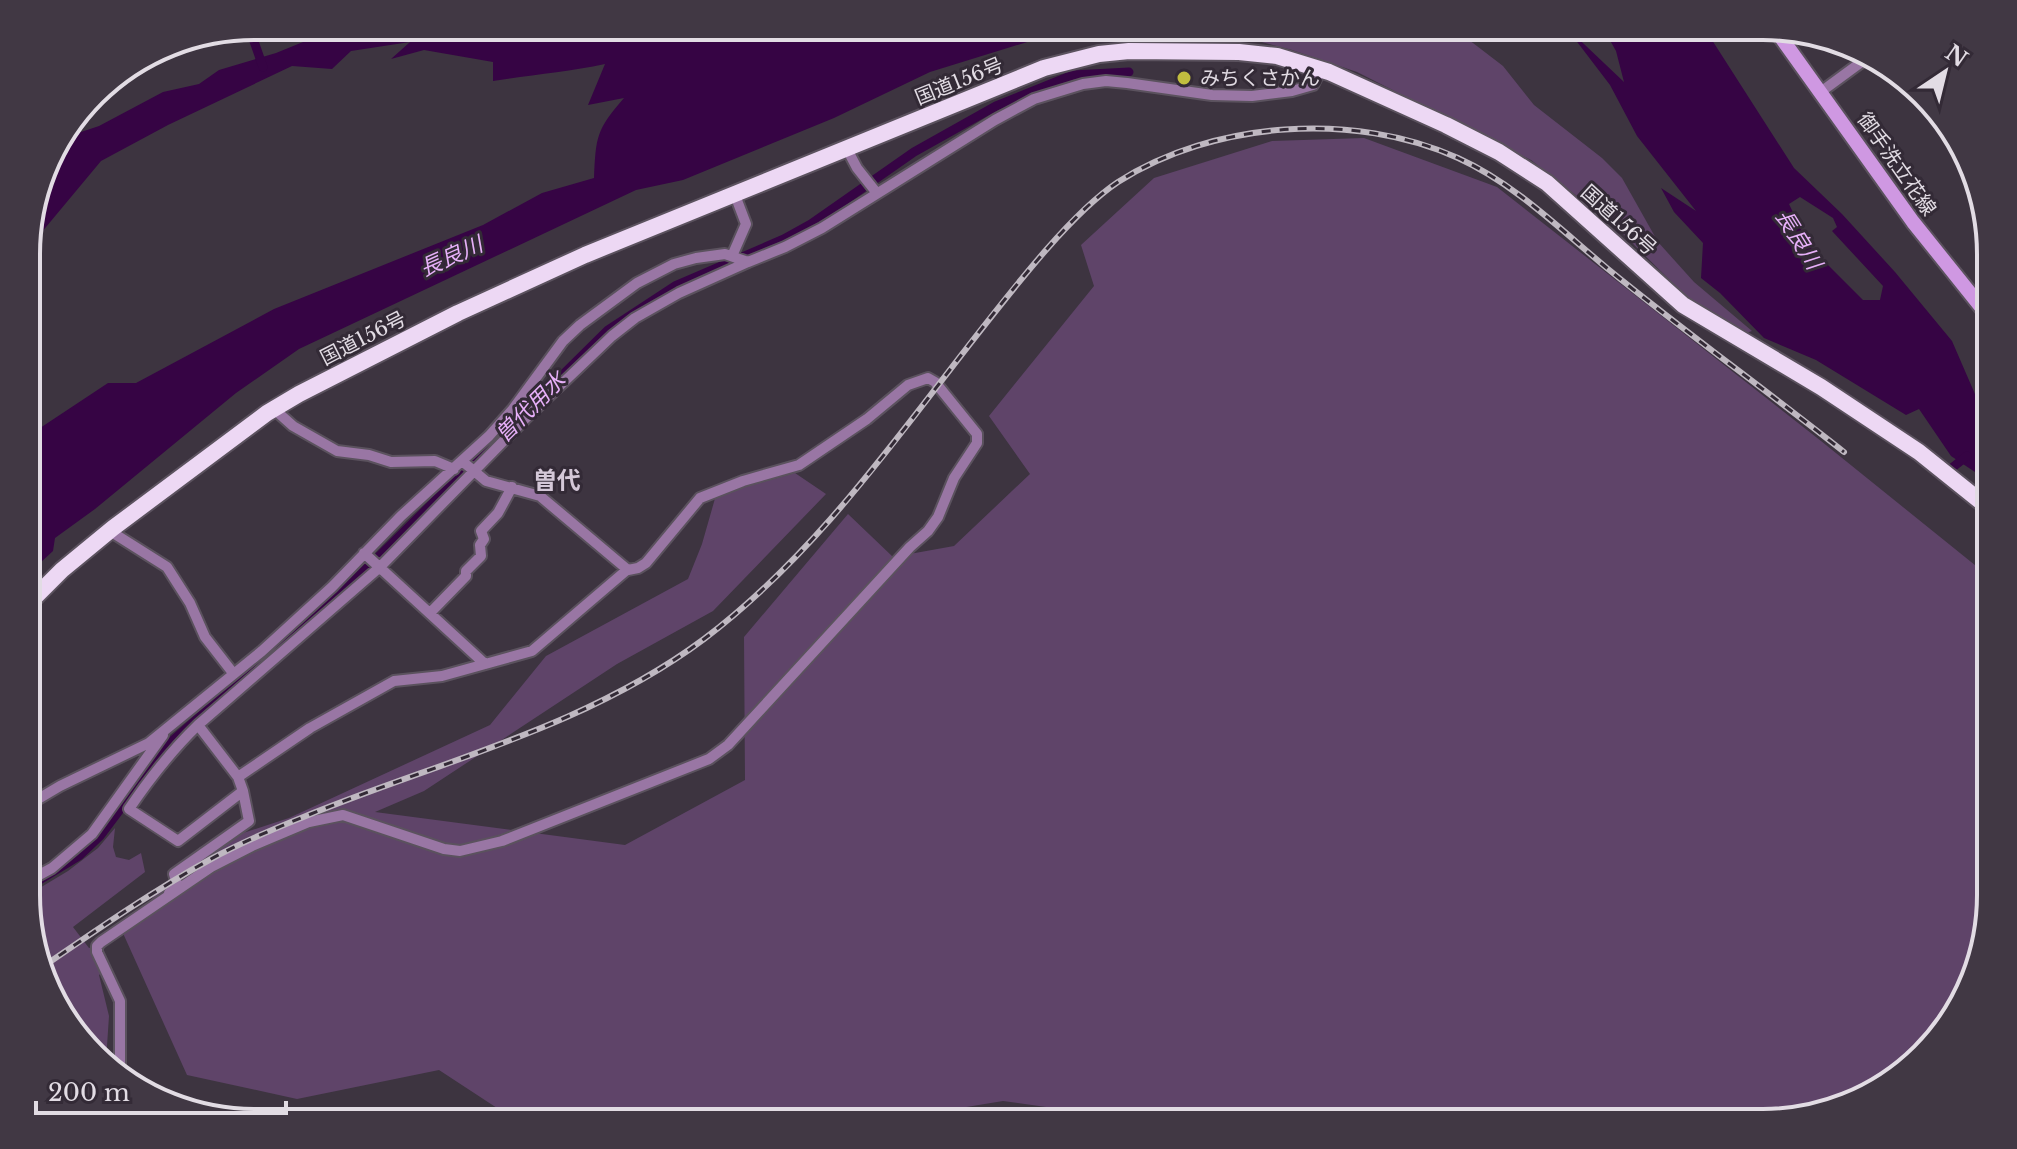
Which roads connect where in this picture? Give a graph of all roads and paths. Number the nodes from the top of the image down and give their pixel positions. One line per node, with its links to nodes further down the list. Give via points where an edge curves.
1 (1785, 42): 4 (main road, 御手洗立花線)
2 (1859, 64): 4 (street)
3 (1321, 69): 5 (highway, 国道156号, via 1239,52 1099,54 1044,68); 6 (street, via 1313,85 1252,96 1106,81 1083,84 1034,99); 14 (highway, 国道156号, via 1521,165 1683,305 1821,387 1919,452)
4 (1822, 91): 9 (main road, 御手洗立花線, via 1913,222)
5 (847, 149): 6 (street); 7 (highway, 国道156号)
6 (872, 187): 8 (street, via 822,228 785,247)
7 (735, 195): 8 (street, via 746,224); 10 (highway, 国道156号, via 458,313)
8 (740, 259): 11 (street, via 635,318); 11 (street, via 714,255 674,264 618,296 563,341)
9 (1977, 302)
10 (274, 409): 12 (street, via 337,451 391,462); 15 (highway, 国道156号)
11 (520, 414): 12 (street); 12 (street)
12 (466, 467): 13 (street, via 486,481); 16 (street); 16 (street, via 401,516)
13 (512, 487): 17 (street, via 540,496); 19 (street, via 481,531 481,556)
14 (1977, 498)
15 (110, 531): 18 (highway, 国道156号); 22 (street, via 167,567 205,637)
16 (373, 561): 19 (street); 20 (street); 20 (street)
17 (628, 569): 21 (street, via 541,646); 30 (street, via 646,563 700,498 799,465 908,385 928,378 935,382 977,434 977,443 928,531 728,745 709,759 502,841 460,851 343,815 309,822 211,867)
18 (40, 592)
19 (430, 613): 21 (street)
20 (290, 637): 22 (street); 23 (street)
21 (485, 664): 26 (street, via 394,681)
22 (233, 673): 23 (street)
23 (213, 701): 24 (street); 25 (street)
24 (198, 725): 26 (street); 27 (street, via 165,758 129,809 178,841)
25 (166, 730): 28 (street); 29 (street, via 92,834)
26 (238, 777): 27 (street)
27 (243, 791): 30 (street, via 249,821 174,874 177,884)
28 (40, 798)
29 (40, 874)
30 (165, 898): 31 (street, via 97,946 120,1001)
31 (120, 1061)

